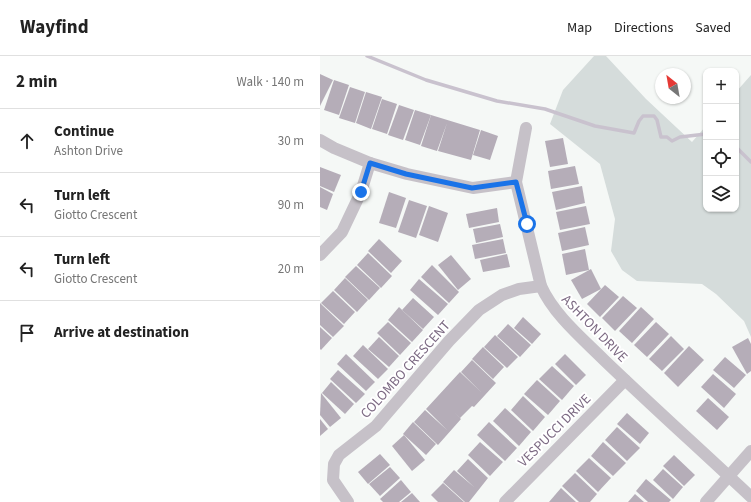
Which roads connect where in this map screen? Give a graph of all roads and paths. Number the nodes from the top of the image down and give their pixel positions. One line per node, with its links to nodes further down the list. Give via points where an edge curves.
1 (526, 128): 4 (street, ASHTON DRIVE)
2 (320, 140): 3 (street)
3 (370, 163): 4 (street, via 421,178 472,188); 5 (street, via 361,192 342,232)
4 (516, 182): 6 (street, ASHTON DRIVE)
5 (320, 255)
6 (541, 286): 7 (street, ASHTON DRIVE, via 548,301); 11 (street, COLOMBO CRESCENT, via 519,289 502,295 479,310 376,426 339,455 334,464 333,480)
7 (625, 380): 9 (street, ASHTON DRIVE); 12 (street, VESPUCCI DRIVE)
8 (751, 451): 9 (street)
9 (728, 476): 10 (street, ASHTON DRIVE); 13 (street)
10 (751, 497)
11 (348, 502)
12 (505, 502)
13 (706, 502)

